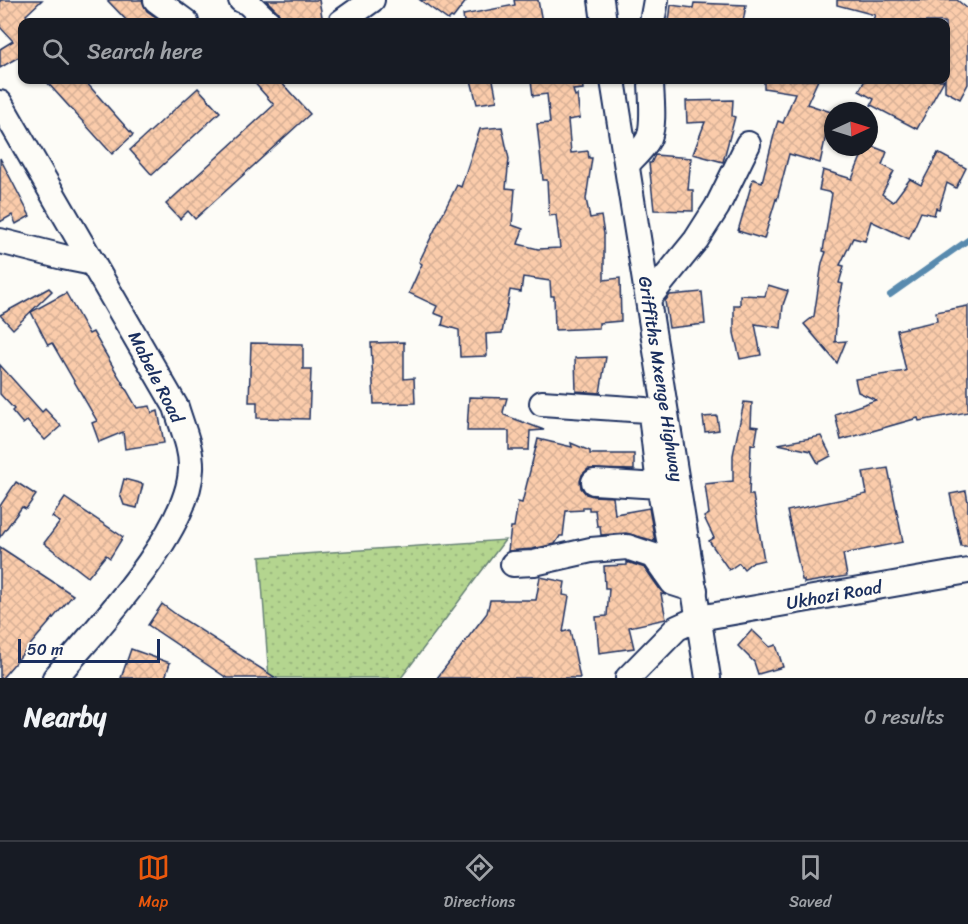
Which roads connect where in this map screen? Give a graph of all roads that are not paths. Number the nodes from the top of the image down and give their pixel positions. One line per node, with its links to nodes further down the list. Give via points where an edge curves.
1 (156, 0): 6 (street)
2 (241, 0): 7 (street)
3 (372, 0): 8 (street)
4 (601, 0): 9 (street)
5 (656, 0): 10 (street)
6 (181, 18)
7 (264, 18)
8 (347, 18)
9 (603, 18)
10 (652, 18)
11 (614, 84): 15 (street, Griffiths Mxenge Highway)
12 (651, 84): 15 (street, via 649,136)
13 (0, 103): 17 (street, Mabele Road)
14 (748, 144): 18 (street, via 696,240)
15 (627, 164): 18 (street, Griffiths Mxenge Highway)
16 (0, 241): 17 (street)
17 (93, 263): 26 (street, Mabele Road, via 176,407 191,470 184,500 167,537)
18 (648, 299): 24 (street, Griffiths Mxenge Highway)
19 (542, 403): 21 (street, via 646,410 651,414)
20 (594, 482): 21 (street)
21 (659, 486): 24 (street)
22 (513, 564): 24 (street, via 627,547 654,556 669,579)
23 (968, 571): 25 (street, Ukhozi Road)
24 (686, 587): 25 (street, Griffiths Mxenge Highway)
25 (699, 618): 27 (street, Ukhozi Road, via 677,628); 28 (street, Griffiths Mxenge Highway)
26 (55, 678)
27 (628, 678)
28 (708, 678)

